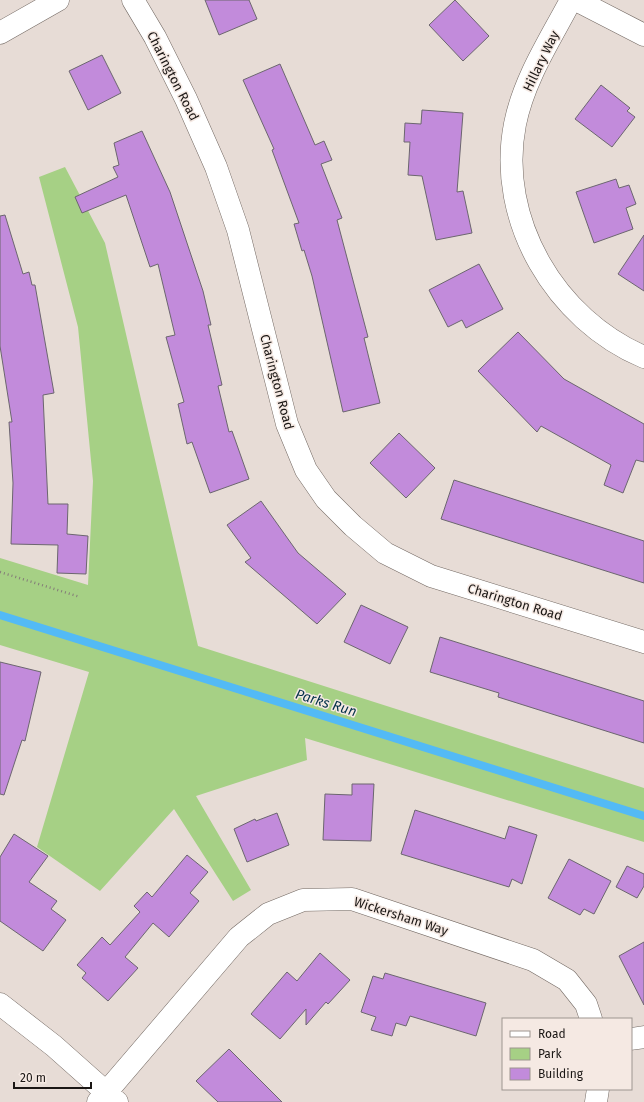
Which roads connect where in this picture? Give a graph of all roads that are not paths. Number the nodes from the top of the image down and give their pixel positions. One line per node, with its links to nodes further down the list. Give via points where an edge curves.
1 (58, 0): 5 (street)
2 (133, 0): 8 (street, Charington Road, via 186,98 216,166 238,230 287,424 306,470 326,500 385,553 431,576)
3 (571, 0): 7 (street, Hillary Way, via 529,78 515,124 512,169 518,209 534,252 559,294 592,328 622,348)
4 (576, 0): 6 (street)
5 (0, 33)
6 (644, 34)
7 (644, 357)
8 (644, 642)
9 (0, 1004): 14 (street, via 54,1046)
10 (591, 1018): 14 (street, Wickersham Way, via 586,1004 567,980 533,960 352,899 303,900 268,914 238,937)
11 (644, 1037): 12 (street)
12 (632, 1039)
13 (598, 1090): 15 (street)
14 (107, 1099)
15 (596, 1102)

